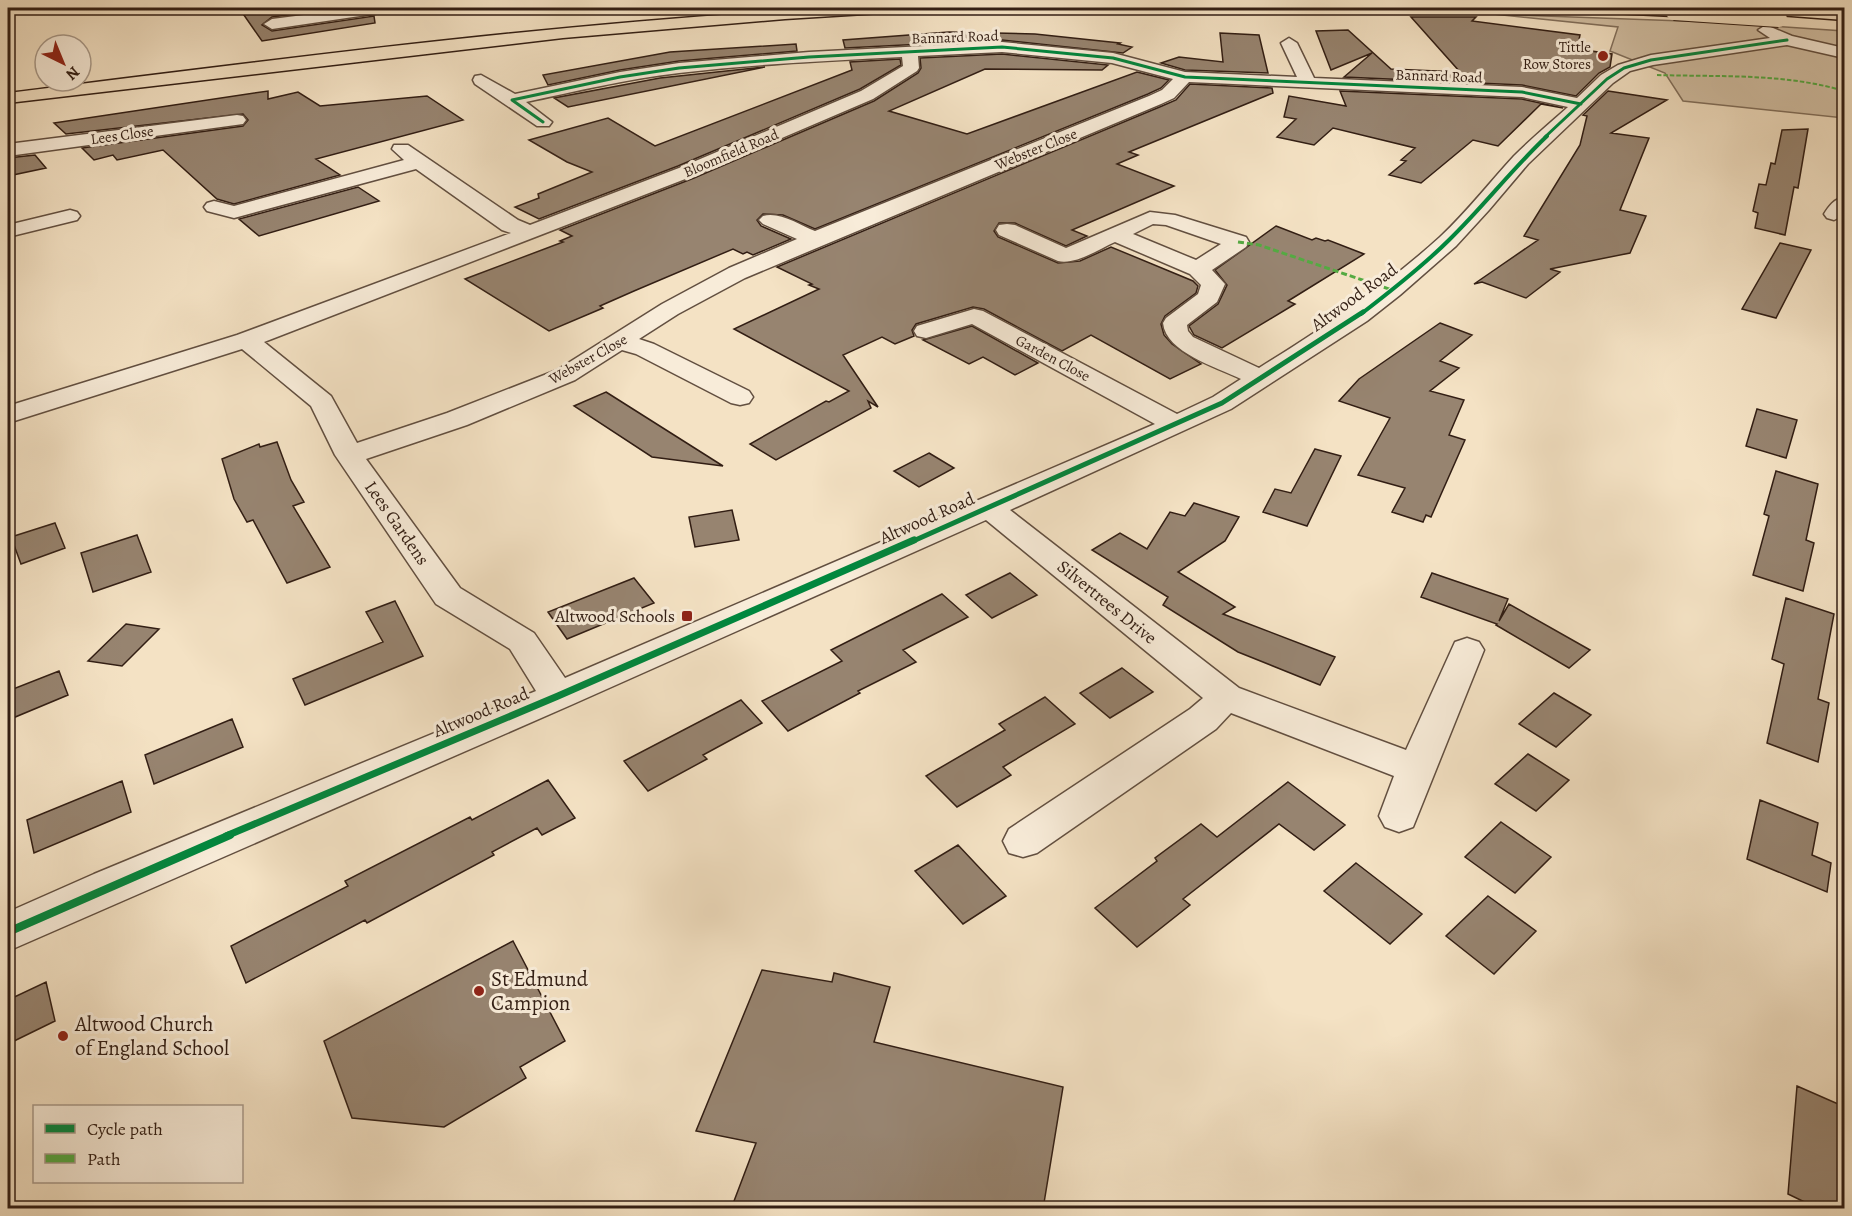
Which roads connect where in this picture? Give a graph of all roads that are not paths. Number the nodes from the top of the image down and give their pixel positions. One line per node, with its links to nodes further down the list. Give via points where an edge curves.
1 (387, 8): 8 (street)
2 (758, 8): 15 (highway, via 484,32)
3 (897, 8): 20 (highway, via 759,15 542,34)
4 (1592, 8): 10 (highway, bridge, via 1674,12)
5 (1707, 8): 10 (street)
6 (1723, 8): 7 (highway)
7 (1845, 16)
8 (272, 24)
9 (1845, 24): 10 (highway)
10 (1783, 29): 13 (street); 22 (street, Altwood Road, via 1624,68)
11 (1289, 44): 17 (street)
12 (909, 51): 14 (street, Bannard Road, via 1002,47 1060,51 1113,58); 21 (street, Bannard Road, via 679,68); 33 (street, Bloomfield Road, via 911,68 867,95)
13 (1845, 53)
14 (1185, 77): 17 (street, Bannard Road); 35 (street, Webster Close, via 1168,94 1155,100)
15 (93, 79)
16 (481, 80): 21 (street)
17 (1308, 83): 22 (street, Bannard Road, via 1522,92)
18 (33, 85): 19 (highway)
19 (8, 88)
20 (8, 98)
21 (512, 100): 24 (street)
22 (1581, 104): 40 (street, Altwood Road, via 1521,160 1482,206 1424,263 1358,316)
23 (237, 119): 26 (street, Lees Close)
24 (543, 122)
25 (397, 147): 27 (street)
26 (8, 150)
27 (419, 162): 28 (street, via 234,212); 33 (street, via 510,225)
28 (214, 207)
29 (70, 216): 32 (street)
30 (771, 220): 35 (street)
31 (1007, 230): 34 (street, via 1066,256)
32 (8, 231)
33 (530, 233): 38 (street)
34 (1115, 234): 36 (street); 36 (street, via 1150,218 1159,218 1238,242)
35 (815, 239): 39 (street, Webster Close, via 737,273 670,309)
36 (1198, 269): 40 (street, via 1213,284 1209,297 1175,323 1176,332 1184,342)
37 (926, 331): 43 (street, Garden Close, via 966,311)
38 (246, 340): 42 (street); 44 (street, Lees Gardens, via 322,402)
39 (622, 342): 41 (street, via 645,349); 44 (street, Webster Close, via 566,375 457,419)
40 (1262, 379): 43 (street, Altwood Road)
41 (740, 397)
42 (8, 415)
43 (1176, 424): 45 (street, Altwood Road)
44 (349, 455): 47 (street, Lees Gardens, via 447,596 522,641)
45 (988, 507): 47 (street, Altwood Road); 48 (street, Silvertrees Drive)
46 (1467, 650): 49 (street)
47 (558, 696): 52 (street, Altwood Road)
48 (1226, 697): 49 (street, Silvertrees Drive); 51 (street, via 1203,719)
49 (1416, 769): 50 (street)
50 (1399, 816)
51 (1023, 841)
52 (8, 932)

